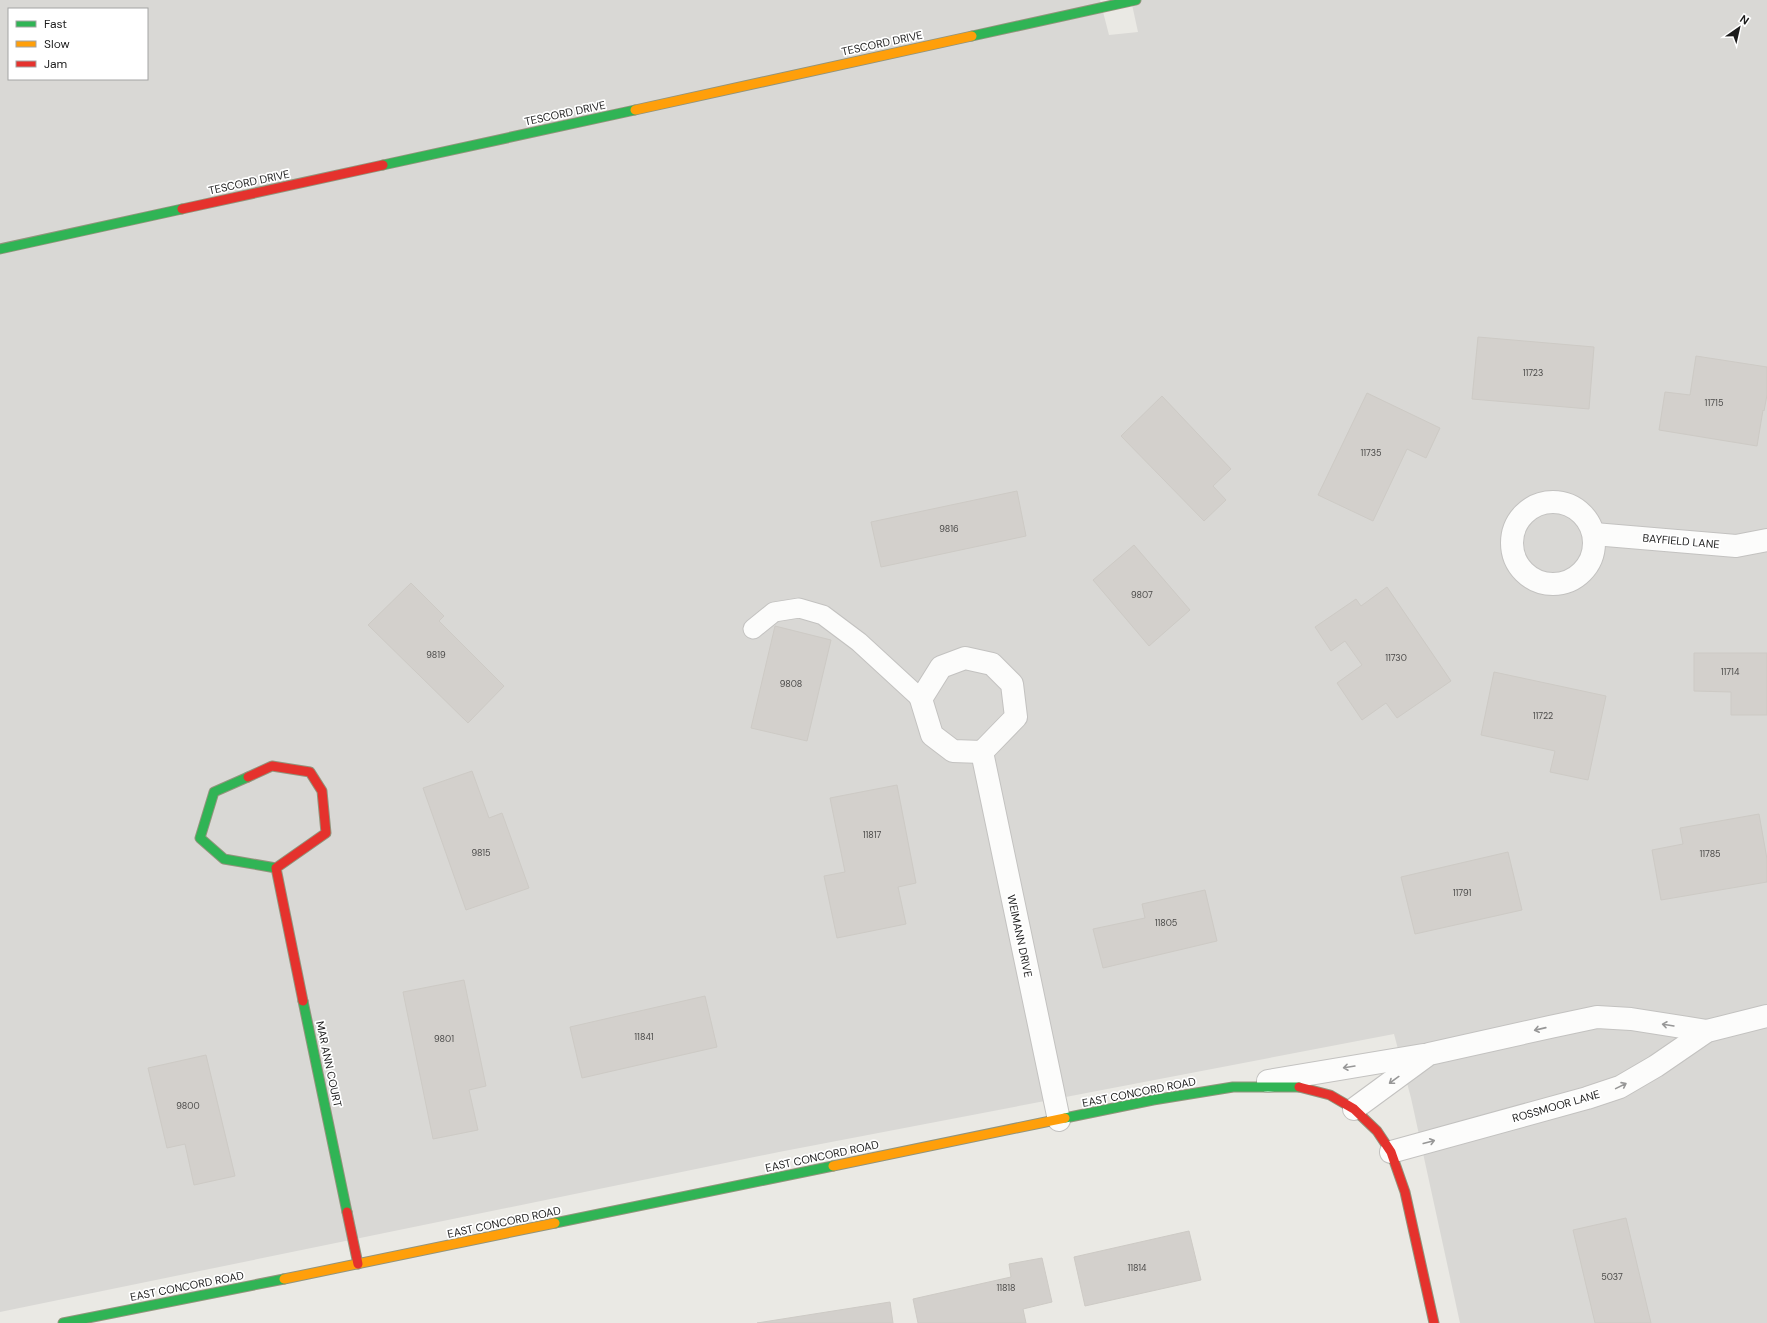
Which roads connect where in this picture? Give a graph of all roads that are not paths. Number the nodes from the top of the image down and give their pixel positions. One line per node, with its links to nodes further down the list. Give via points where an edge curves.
1 (1136, 0): 2 (street, TESCORD DRIVE)
2 (1114, 2): 3 (street, TESCORD DRIVE)
3 (0, 249)
4 (1594, 534): 5 (street, BAYFIELD LANE, via 1736,546)
5 (1767, 540)
6 (753, 629): 7 (lane, via 774,612 799,608 823,616 859,642)
7 (921, 700): 8 (street, via 932,735 952,751); 8 (street, via 941,667 964,658 992,664 1012,684 1016,718)
8 (982, 752): 15 (street, WEIMANN DRIVE)
9 (276, 868): 9 (street, via 326,833 322,791 310,772 272,766 214,792 200,838 224,859); 17 (street, MAR ANN COURT)
10 (1767, 1016): 11 (street, ROSSMOOR LANE)
11 (1707, 1031): 12 (street, ROSSMOOR LANE, one-way to 12, via 1631,1019 1597,1017); 16 (street, ROSSMOOR LANE, one-way to 11, via 1620,1087)
12 (1429, 1054): 13 (street, ROSSMOOR LANE, one-way to 13); 14 (street, ROSSMOOR LANE, one-way to 14)
13 (1233, 1087): 14 (street, EAST CONCORD ROAD, via 1297,1087 1330,1095); 15 (street, EAST CONCORD ROAD, via 1153,1100)
14 (1354, 1109): 16 (street, EAST CONCORD ROAD, via 1377,1131)
15 (1059, 1120): 17 (street, EAST CONCORD ROAD)
16 (1391, 1152): 19 (street, EAST CONCORD ROAD, via 1405,1192)
17 (358, 1264): 18 (street, EAST CONCORD ROAD)
18 (63, 1323)
19 (1434, 1323)

